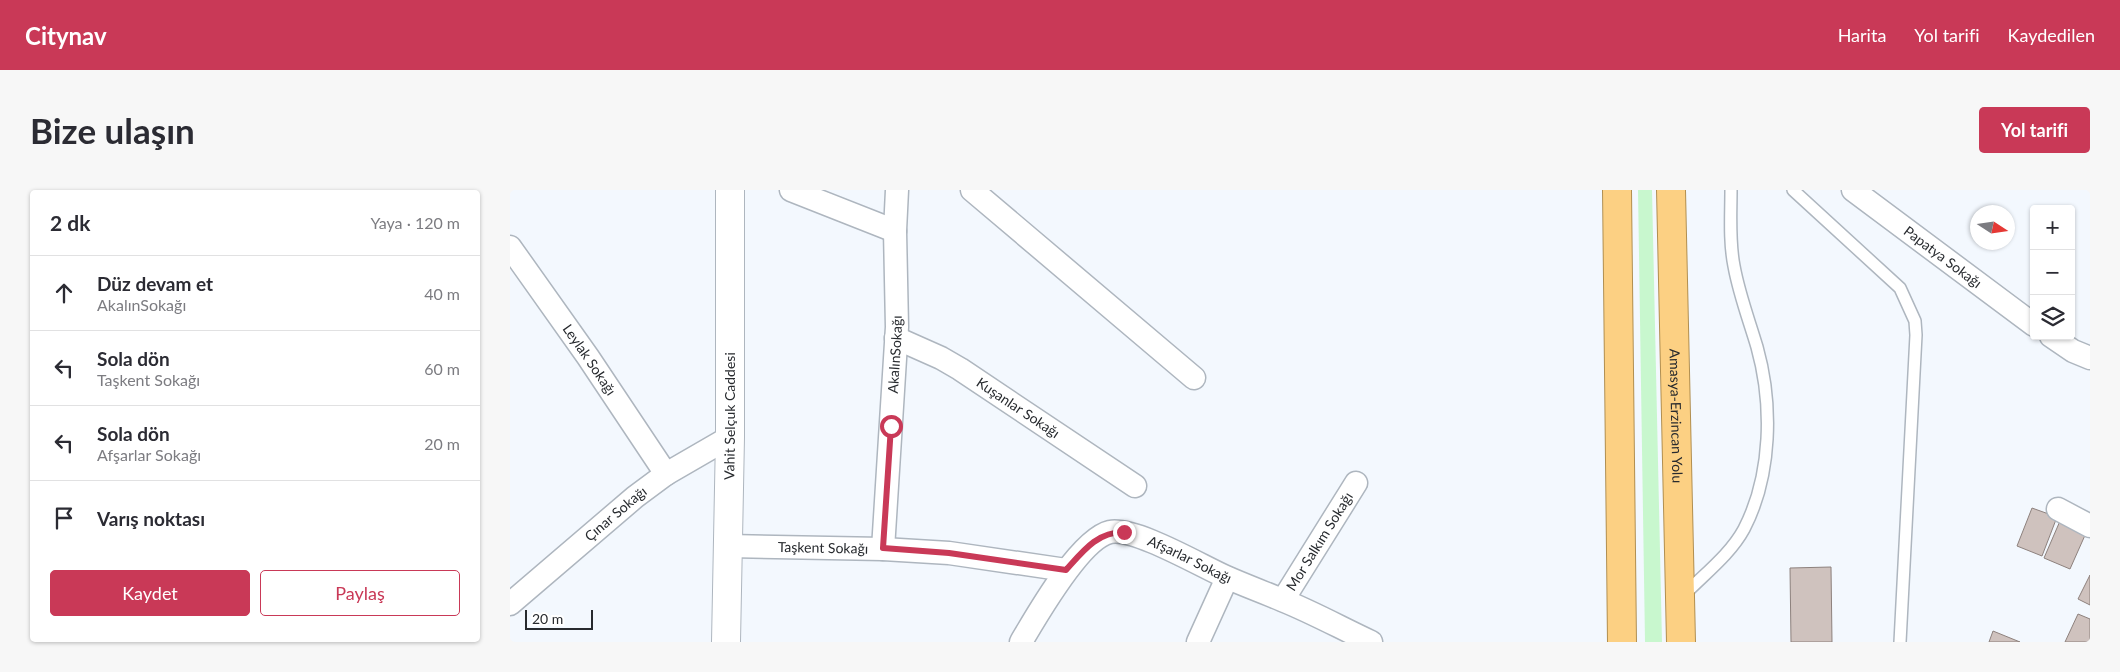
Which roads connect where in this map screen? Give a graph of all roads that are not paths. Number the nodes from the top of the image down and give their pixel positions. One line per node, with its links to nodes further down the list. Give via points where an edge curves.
1 (730, 190): 17 (street, Vahit Selçuk Caddesi)
2 (791, 190): 10 (street)
3 (897, 190): 10 (street, AkalınSokağı)
4 (972, 190): 16 (street)
5 (1616, 190): 34 (highway)
6 (1671, 190): 27 (highway, Amasya-Erzincan Yolu)
7 (1730, 190): 27 (lane, via 1733,263 1757,348 1768,409 1765,451 1758,492 1744,529 1732,546)
8 (1793, 190): 36 (lane, via 1900,288 1914,321 1916,335)
9 (1854, 190): 12 (street, Papatya Sokağı)
10 (895, 231): 13 (street, AkalınSokağı)
11 (510, 247): 18 (street, Leylak Sokağı)
12 (2030, 322)
13 (896, 338): 20 (street, Kuşanlar Sokağı, via 960,369); 24 (street, AkalınSokağı)
14 (2057, 340): 15 (street)
15 (2090, 358)
16 (1194, 378)
17 (730, 437): 18 (street, Çınar Sokağı); 23 (street, Vahit Selçuk Caddesi)
18 (666, 474): 29 (street, Çınar Sokağı)
19 (1356, 483): 28 (street, Mor Salkım Sokağı)
20 (1135, 486)
21 (2058, 509): 22 (street)
22 (2090, 526)
23 (729, 546): 24 (street, Taşkent Sokağı); 30 (street, Vahit Selçuk Caddesi)
24 (883, 548): 25 (street, Taşkent Sokağı, via 949,553)
25 (1066, 570): 26 (street, Afşarlar Sokağı, via 1096,540 1110,532 1124,532); 31 (street, Afşarlar Sokağı)
26 (1227, 578): 28 (street, Afşarlar Sokağı); 32 (street)
27 (1680, 599): 35 (highway, Amasya-Erzincan Yolu)
28 (1283, 600): 33 (street, Afşarlar Sokağı)
29 (510, 604)
30 (726, 642)
31 (1021, 642)
32 (1198, 642)
33 (1370, 642)
34 (1622, 642)
35 (1681, 642)
36 (1900, 642)

